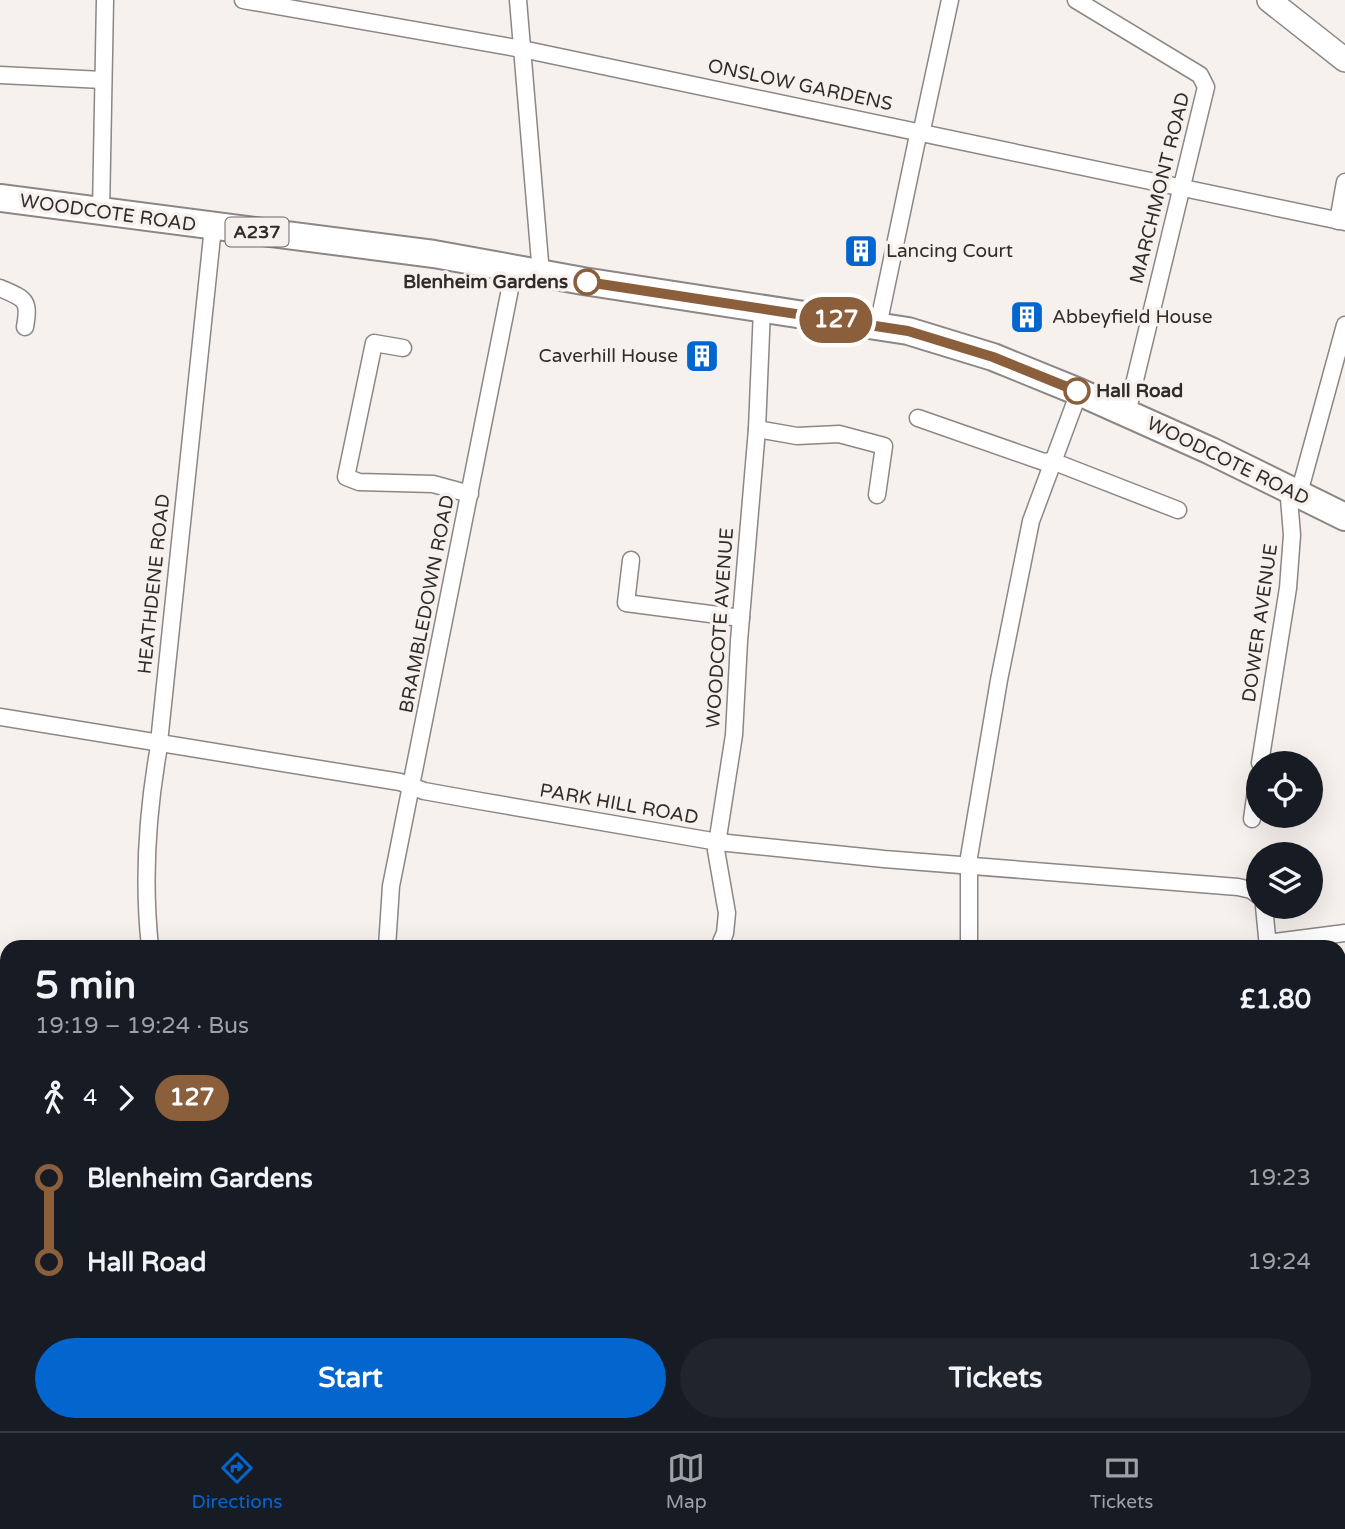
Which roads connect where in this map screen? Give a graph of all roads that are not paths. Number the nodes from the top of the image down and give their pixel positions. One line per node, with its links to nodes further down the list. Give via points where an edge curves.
1 (104, 0): 11 (street)
2 (243, 0): 7 (street, ONSLOW GARDENS)
3 (518, 0): 8 (street)
4 (950, 0): 12 (street)
5 (1076, 0): 14 (street, MARCHMONT ROAD, via 1203,78 1205,94)
6 (1269, 0): 9 (street)
7 (287, 4): 8 (street, ONSLOW GARDENS)
8 (522, 49): 12 (street, ONSLOW GARDENS); 20 (street)
9 (1345, 60)
10 (0, 75): 11 (street)
11 (103, 80): 16 (street)
12 (920, 132): 14 (street, ONSLOW GARDENS); 24 (street)
13 (1345, 182): 17 (street)
14 (1182, 188): 17 (street, ONSLOW GARDENS); 30 (street, MARCHMONT ROAD)
15 (0, 198): 16 (main road, WOODCOTE ROAD / A237)
16 (101, 212): 18 (main road, WOODCOTE ROAD / A237)
17 (1341, 222)
18 (213, 227): 19 (main road, WOODCOTE ROAD / A237, via 392,248); 42 (street, HEATHDENE ROAD)
19 (514, 269): 20 (main road, WOODCOTE ROAD / A237); 34 (street, BRAMBLEDOWN ROAD)
20 (541, 274): 22 (main road, WOODCOTE ROAD / A237)
21 (0, 288): 25 (street, via 27,304)
22 (762, 309): 24 (main road, WOODCOTE ROAD / A237); 32 (street, WOODCOTE AVENUE)
23 (1345, 325): 27 (street, DOWER AVENUE)
24 (878, 326): 28 (main road, WOODCOTE ROAD / A237, via 964,348)
25 (25, 327)
26 (403, 348): 34 (street, via 374,343 346,477 359,482 433,484)
27 (1328, 388): 29 (street); 35 (street, DOWER AVENUE)
28 (1079, 391): 30 (main road, WOODCOTE ROAD / A237); 33 (street)
29 (1345, 392)
30 (1127, 413): 35 (main road, WOODCOTE ROAD / A237)
31 (918, 418): 33 (street)
32 (757, 429): 36 (street, via 797,436 839,434 884,446); 40 (street, WOODCOTE AVENUE)
33 (1052, 461): 37 (street); 46 (street, via 1031,521)
34 (470, 494): 44 (street, BRAMBLEDOWN ROAD)
35 (1298, 494): 38 (main road, WOODCOTE ROAD / A237); 43 (street, DOWER AVENUE, via 1288,503 1292,536 1289,588)
36 (877, 495)
37 (1178, 510)
38 (1345, 517)
39 (631, 560): 40 (street, via 626,603)
40 (741, 618): 45 (street, WOODCOTE AVENUE, via 734,734)
41 (0, 718): 42 (street, PARK HILL ROAD)
42 (158, 743): 44 (street, PARK HILL ROAD); 50 (street, HEATHDENE ROAD, via 148,837)
43 (1262, 751)
44 (411, 786): 45 (street, PARK HILL ROAD); 51 (street, BRAMBLEDOWN ROAD, via 391,886)
45 (718, 842): 46 (street, PARK HILL ROAD); 52 (street, WOODCOTE AVENUE, via 727,913)
46 (968, 866): 47 (street, PARK HILL ROAD); 53 (street)
47 (1246, 889)
48 (1265, 919): 54 (street)
49 (1345, 933): 55 (street)
50 (150, 940)
51 (387, 940)
52 (722, 940)
53 (969, 940)
54 (1267, 940)
55 (1300, 940)

